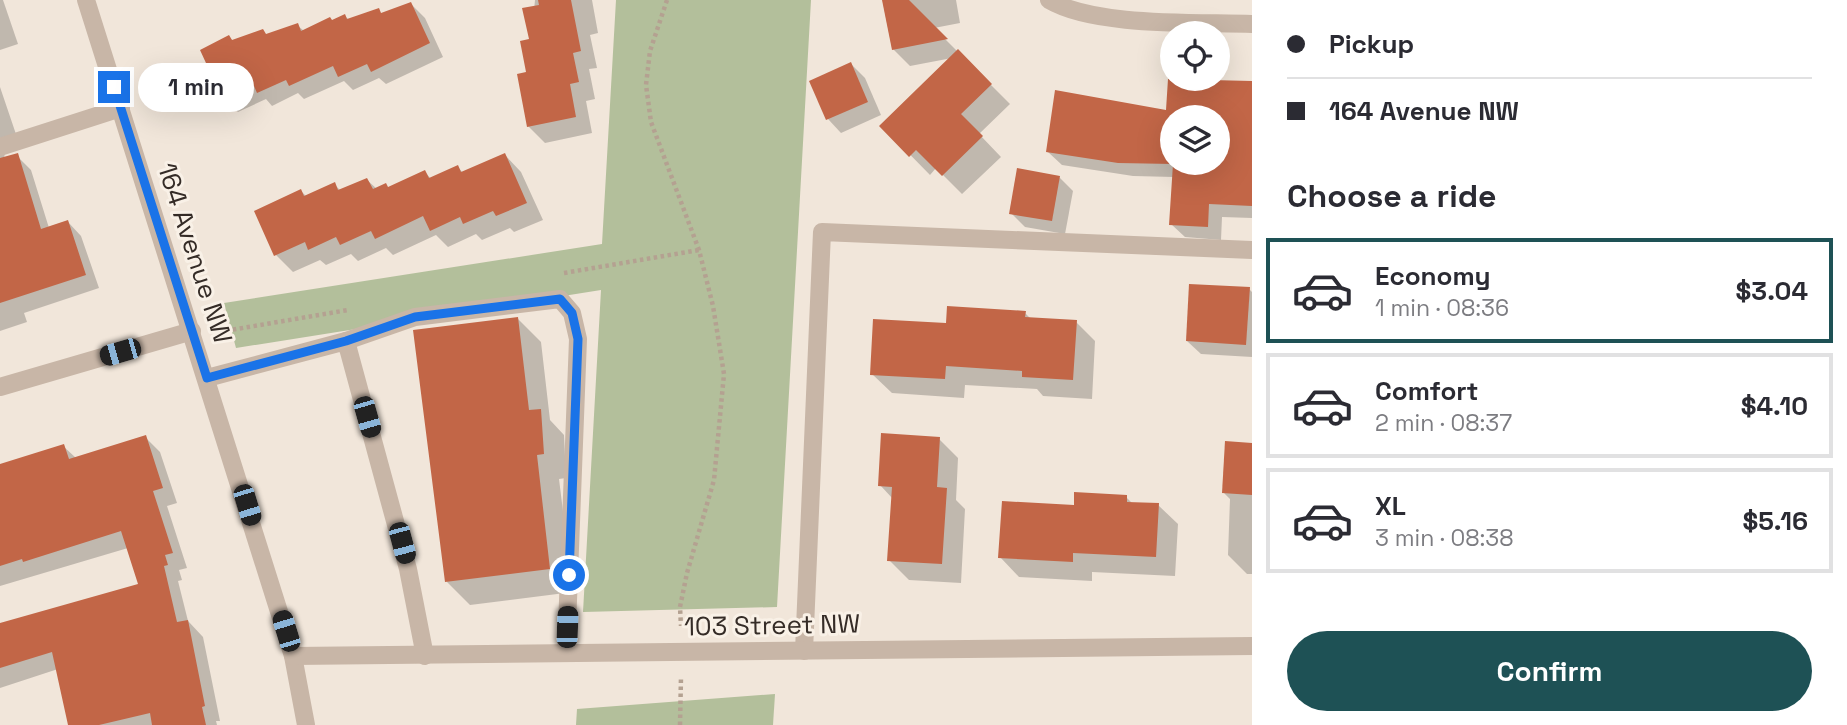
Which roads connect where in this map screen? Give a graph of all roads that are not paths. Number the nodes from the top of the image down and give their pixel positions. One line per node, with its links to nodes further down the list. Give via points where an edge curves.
1 (86, 0): 4 (street, 164 Avenue NW)
2 (1049, 0): 3 (street, via 1068,11 1094,17)
3 (1252, 24)
4 (121, 108): 5 (street); 7 (street, 164 Avenue NW)
5 (0, 147)
6 (1252, 250): 12 (street, via 822,232)
7 (192, 331): 9 (street, 164 Avenue NW); 10 (street)
8 (346, 341): 9 (street); 13 (street, via 415,317 455,312 560,299 572,313 578,339); 15 (street, via 408,569)
9 (207, 378): 14 (street, 164 Avenue NW)
10 (0, 387)
11 (1252, 646): 12 (street, 103 Street NW)
12 (804, 651): 13 (street, 103 Street NW)
13 (566, 653): 15 (street, 103 Street NW)
14 (293, 656): 15 (street, 103 Street NW); 16 (street, 164 Avenue NW)
15 (425, 656)
16 (306, 725)

